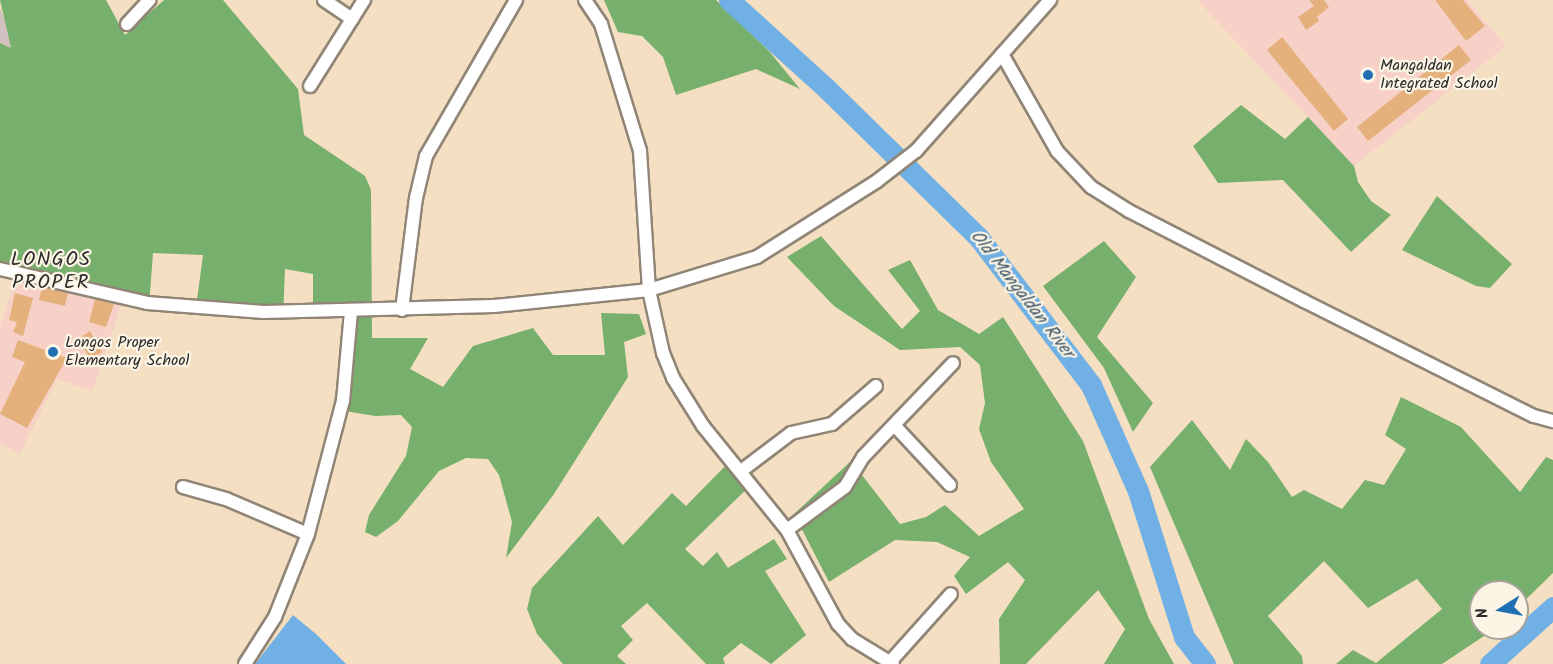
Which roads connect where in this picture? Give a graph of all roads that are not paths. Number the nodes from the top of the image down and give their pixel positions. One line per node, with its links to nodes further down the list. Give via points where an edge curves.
1 (149, 0): 8 (street)
2 (324, 0): 7 (street)
3 (364, 0): 7 (street)
4 (516, 0): 13 (street, via 426,156)
5 (585, 0): 12 (street, via 601,24 640,151)
6 (1050, 0): 9 (street)
7 (352, 19): 10 (street)
8 (127, 24)
9 (1002, 54): 12 (street, via 916,151 877,181 757,257); 17 (street, via 1057,151 1091,187 1128,211 1304,301 1534,416)
10 (310, 86)
11 (0, 269): 14 (street, via 170,306)
12 (649, 290): 13 (street, via 494,306); 19 (street, via 663,353 673,378 703,426)
13 (402, 310): 14 (street)
14 (351, 312): 23 (street, via 343,401)
15 (953, 363): 18 (street)
16 (876, 386): 19 (street, via 832,424 791,433)
17 (1553, 421)
18 (894, 425): 20 (street); 22 (street, via 863,457 846,487)
19 (741, 471): 22 (street)
20 (950, 485)
21 (183, 487): 23 (street, via 226,499)
22 (787, 530): 25 (street, via 838,624 852,639)
23 (308, 534): 26 (street, via 275,617)
24 (951, 594): 25 (street)
25 (892, 663)
26 (245, 664)

